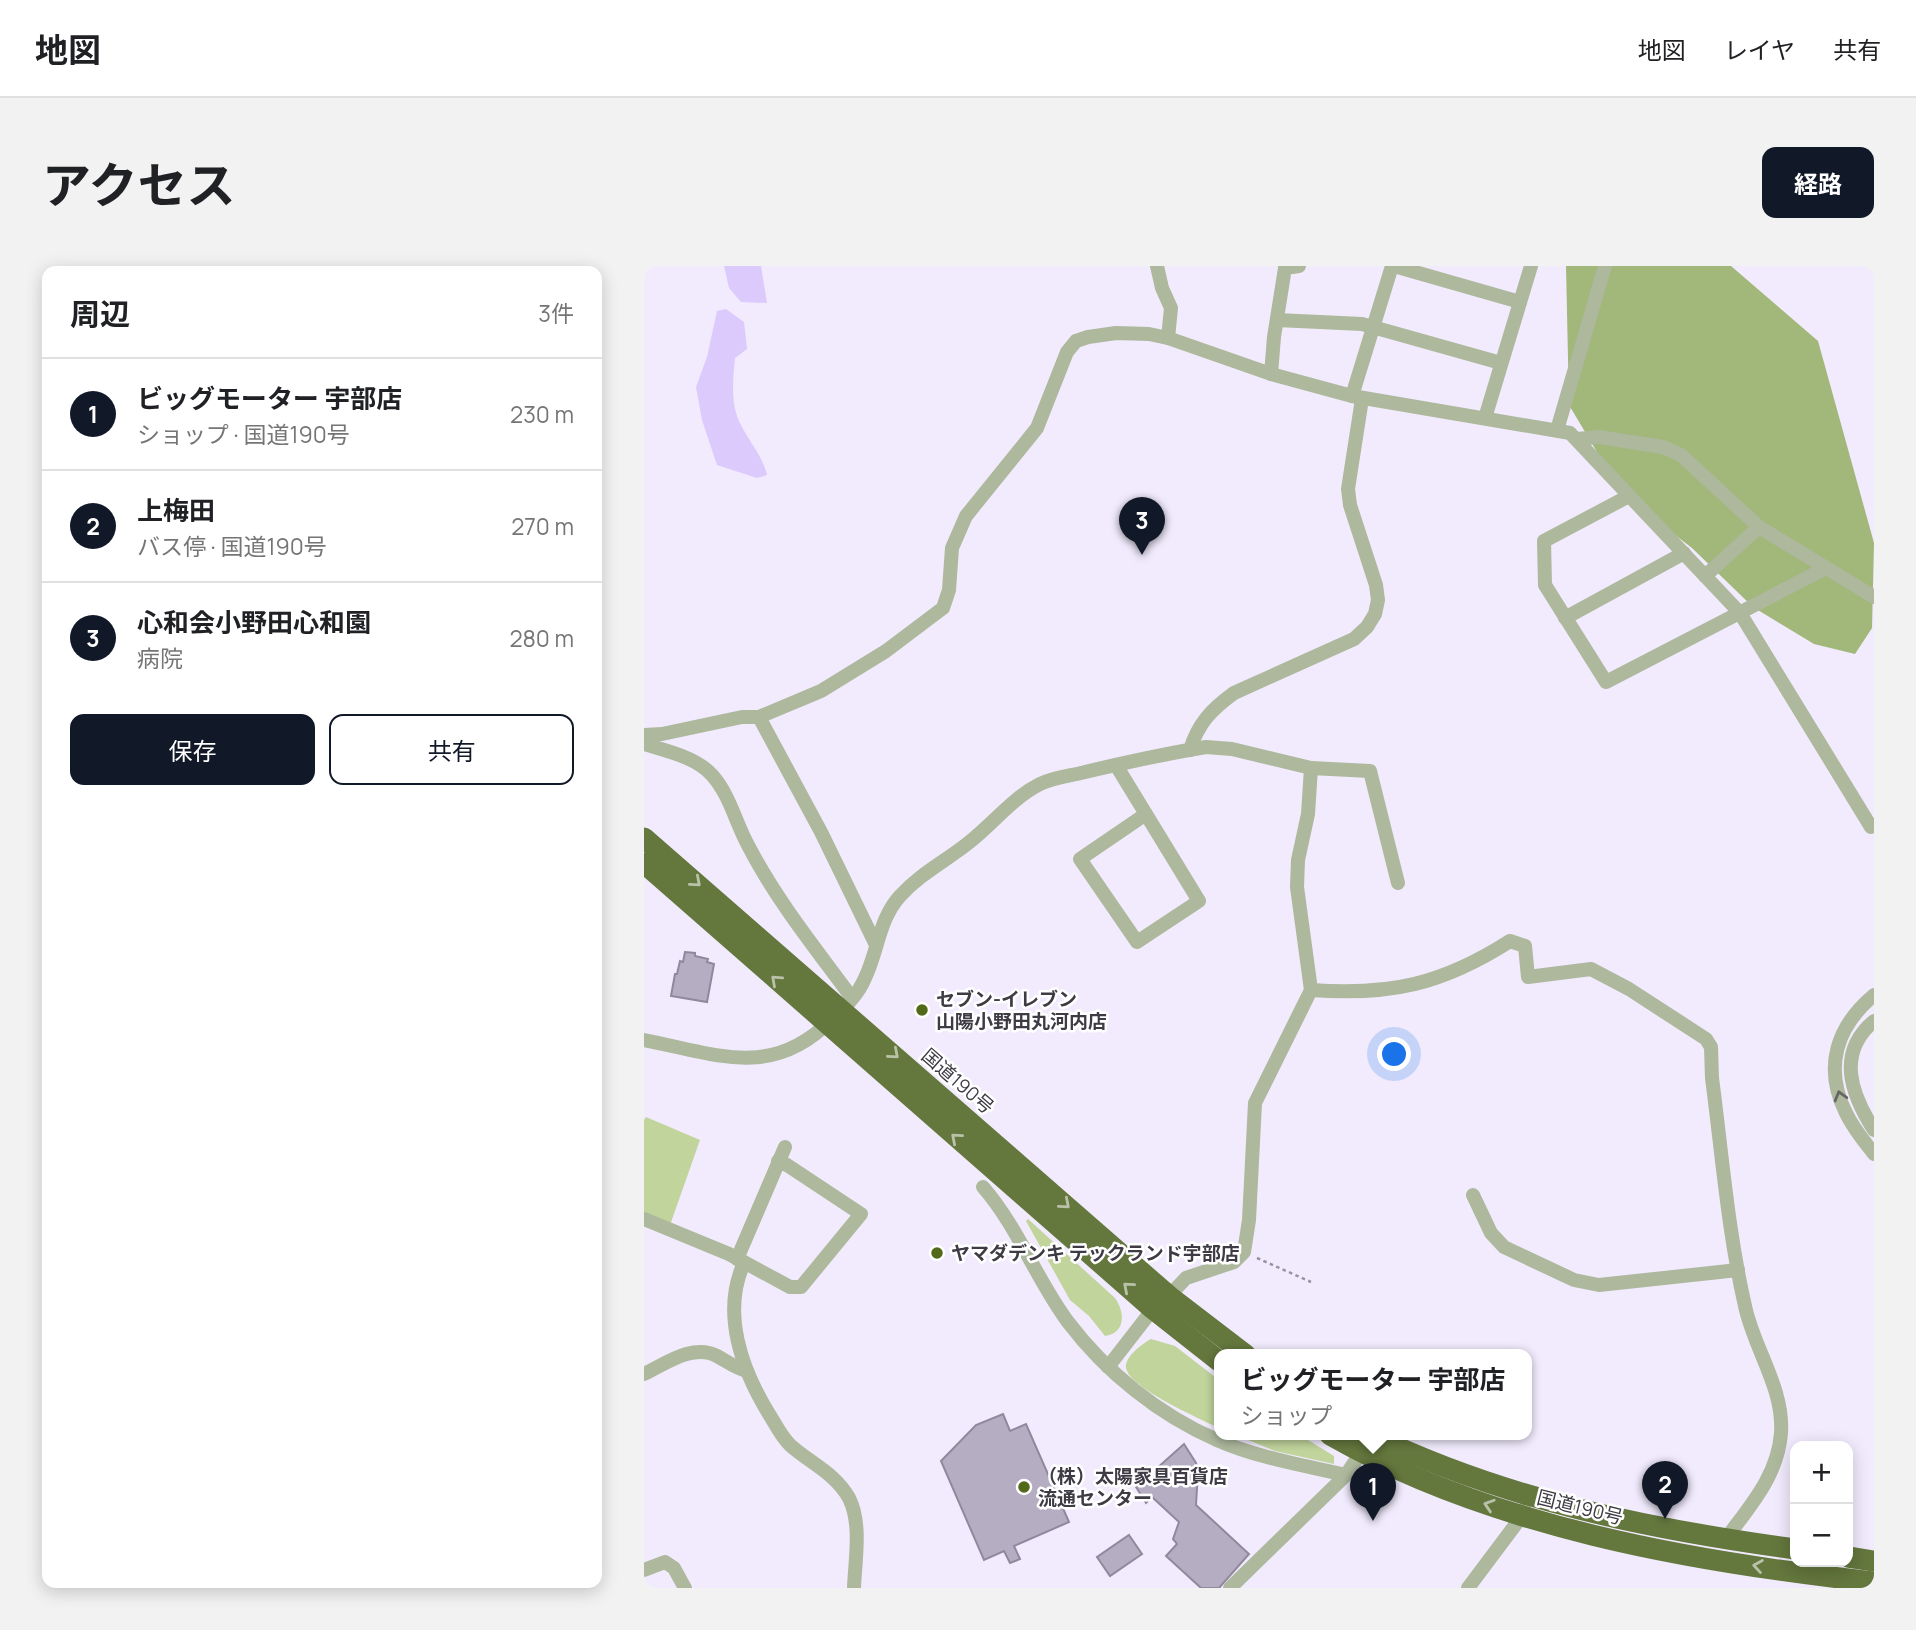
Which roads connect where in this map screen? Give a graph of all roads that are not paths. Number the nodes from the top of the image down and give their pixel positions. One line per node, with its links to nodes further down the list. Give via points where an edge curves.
1 (1157, 266): 9 (street, via 1171,308)
2 (1299, 266): 7 (street, via 1285,268)
3 (1393, 266): 6 (street); 8 (street)
4 (1531, 266): 6 (street)
5 (1605, 266): 14 (street)
6 (1520, 302): 10 (street)
7 (1277, 320): 8 (street); 11 (street)
8 (1372, 327): 10 (street); 12 (street)
9 (1168, 338): 11 (street); 24 (street, via 1116,333 1076,341 1067,352 1037,428 957,533 943,608 886,652 821,691)
10 (1501, 363): 13 (street)
11 (1271, 374): 12 (street)
12 (1357, 398): 13 (street); 27 (street, via 1348,489 1376,585 1375,614 1354,639 1234,693 1205,717)
13 (1485, 418): 14 (street)
14 (1557, 430): 15 (street)
15 (1577, 439): 16 (street); 17 (street, via 1600,437 1663,447 1681,455)
16 (1629, 496): 18 (street); 23 (street, via 1544,541 1545,585)
17 (1759, 527): 19 (street); 20 (street)
18 (1684, 553): 20 (street); 23 (street)
19 (1824, 569): 21 (street); 22 (street)
20 (1705, 576): 22 (street)
21 (1874, 597)
22 (1740, 613): 23 (street, via 1606,682); 31 (street)
23 (1565, 618)
24 (760, 718): 25 (street); 35 (street)
25 (644, 735)
26 (644, 744): 38 (street, via 696,763 711,774 748,847)
27 (1190, 750): 28 (street); 29 (street, via 1232,749)
28 (1116, 765): 30 (street); 35 (street, via 1041,783 1007,807 987,829 918,877 883,922)
29 (1311, 768): 34 (street, via 1370,771); 36 (street, via 1297,887)
30 (1146, 814): 30 (street, via 1080,859 1137,942 1199,901)
31 (1871, 827)
32 (644, 838): 38 (highway, 国道190号, one-way to 38)
33 (644, 863): 40 (highway, 国道190号, one-way to 33)
34 (1398, 883)
35 (876, 945): 38 (street, via 867,976)
36 (1311, 990): 50 (street, via 1369,991 1411,985 1476,963 1510,942 1525,946 1528,977 1591,969 1670,1015 1711,1047); 51 (street, via 1255,1103 1250,1220 1244,1252 1234,1262 1186,1278)
37 (1874, 995): 44 (street, one-way to 37, via 1845,1113 1836,1069 1845,1027)
38 (847, 1004): 40 (street); 51 (highway, 国道190号, one-way to 51)
39 (1874, 1021): 42 (street, via 1860,1032 1851,1071 1860,1109)
40 (827, 1025): 41 (street, via 787,1052 753,1059); 51 (highway, 国道190号, one-way to 40)
41 (644, 1040)
42 (1874, 1130)
43 (785, 1147): 45 (street)
44 (1874, 1154)
45 (778, 1161): 49 (street); 49 (street, via 861,1214 801,1287 790,1287)
46 (983, 1187): 54 (street, via 1010,1222 1068,1321)
47 (1473, 1195): 50 (street, via 1491,1233 1504,1247 1574,1280 1600,1285)
48 (644, 1219): 49 (street)
49 (741, 1261): 55 (street, via 734,1324)
50 (1738, 1270): 62 (street, via 1750,1329 1779,1398 1781,1435 1770,1478)
51 (1161, 1303): 52 (highway, 国道190号); 53 (highway, 国道190号); 54 (street)
52 (1236, 1349)
53 (1214, 1356)
54 (1108, 1367): 57 (street, via 1139,1394)
55 (747, 1371): 56 (street, via 702,1351); 69 (street, via 780,1433 826,1471 849,1499 856,1527)
56 (644, 1374)
57 (1214, 1438)
58 (1217, 1440): 60 (street, via 1276,1460)
59 (1368, 1441): 60 (street); 61 (highway, 国道190号, via 1469,1478)
60 (1346, 1475): 70 (street)
61 (1525, 1506): 62 (highway, 国道190号); 67 (highway, 国道190号, one-way to 61, via 1712,1559 1575,1532); 71 (street)
62 (1725, 1540): 63 (highway, 国道190号)
63 (1790, 1548)
64 (1853, 1558): 65 (highway)
65 (1874, 1561)
66 (644, 1570): 68 (street, via 664,1562 674,1567)
67 (1874, 1582)
68 (685, 1588)
69 (854, 1588)
70 (1230, 1588)
71 (1468, 1588)

